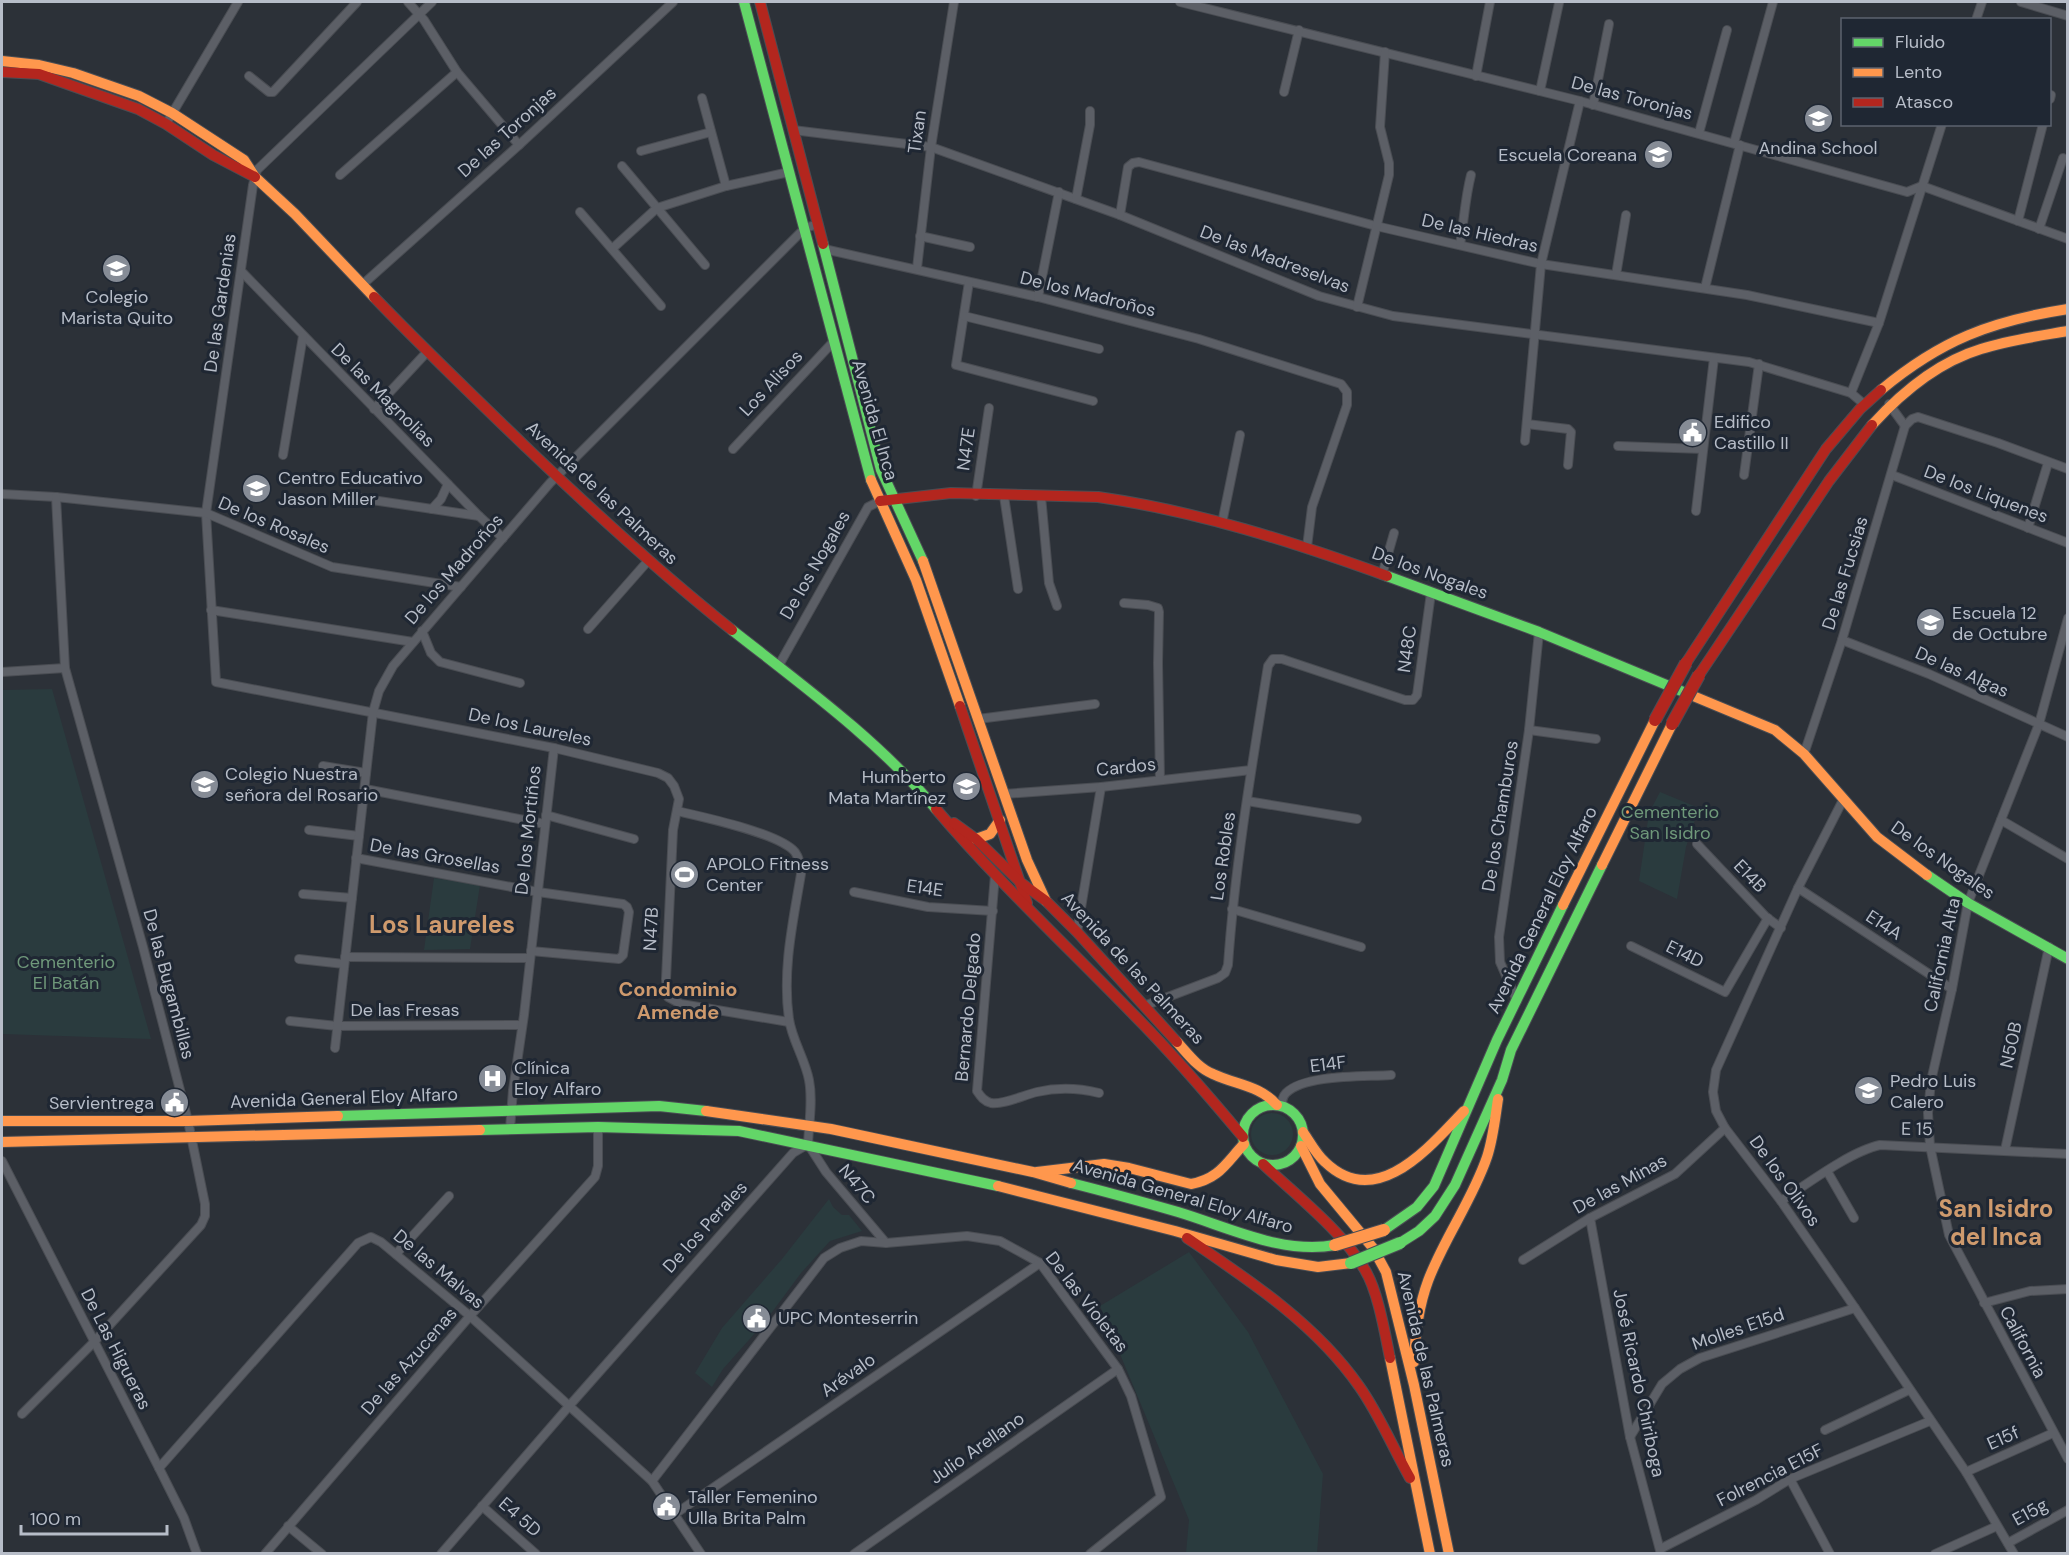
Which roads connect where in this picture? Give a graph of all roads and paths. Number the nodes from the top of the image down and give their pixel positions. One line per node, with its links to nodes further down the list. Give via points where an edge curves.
1 (238, 2): 33 (street)
2 (357, 2): 25 (street, via 273,92)
3 (408, 2): 15 (street)
4 (432, 2): 15 (street)
5 (673, 2): 40 (street, De las Toronjas)
6 (744, 2): 45 (main road, Avenida El Inca)
7 (760, 2): 36 (main road, Avenida El Inca)
8 (954, 2): 41 (street, Tixan)
9 (1180, 2): 19 (street, De las Toronjas)
10 (1490, 2): 26 (street)
11 (1773, 2): 39 (street)
12 (1982, 2): 17 (street)
13 (2021, 2): 16 (street)
14 (1559, 3): 28 (street)
15 (419, 14): 24 (street); 48 (street, via 277,150)
16 (2067, 16)
17 (1977, 18)
18 (1609, 24): 31 (street)
19 (1299, 30): 21 (street, De las Toronjas); 27 (street)
20 (1727, 30): 38 (street)
21 (1385, 52): 26 (street, De las Toronjas); 59 (street, via 1380,127 1389,170)
22 (2, 61): 33 (main road, Avenida de las Palmeras, via 73,73 139,96)
23 (2, 72): 33 (main road, Avenida de las Palmeras, via 39,74)
24 (457, 72): 40 (street); 46 (street)
25 (249, 76)
26 (1476, 76): 28 (street, De las Toronjas)
27 (1284, 92)
28 (1540, 92): 30 (street, De las Toronjas)
29 (702, 98): 37 (street)
30 (1580, 101): 31 (street, De las Toronjas); 68 (street)
31 (1593, 105): 38 (street, De las Toronjas)
32 (1090, 111): 52 (street)
33 (169, 119): 48 (main road, Avenida de las Palmeras, via 244,160)
34 (1941, 126): 50 (street)
35 (2042, 126): 57 (street)
36 (793, 130): 41 (street, De las Madreselvas); 58 (main road, Avenida El Inca)
37 (711, 132): 42 (street); 49 (street)
38 (1699, 133): 39 (street, De las Toronjas)
39 (1737, 144): 50 (street, De las Toronjas, via 1907,192); 75 (street)
40 (519, 145): 74 (street, De las Toronjas)
41 (931, 147): 51 (street, De las Madreselvas); 62 (street, Tixan)
42 (641, 151)
43 (2062, 158): 61 (street)
44 (622, 166): 53 (street)
45 (789, 172): 49 (street); 60 (main road, Avenida El Inca)
46 (340, 175)
47 (1471, 175): 64 (street)
48 (255, 177): 71 (street, De las Gardenias); 74 (main road, Avenida de las Palmeras)
49 (726, 186): 53 (street)
50 (1922, 186): 57 (street, De las Toronjas); 81 (street)
51 (1059, 192): 52 (street, De las Madreselvas); 76 (street)
52 (1076, 198): 55 (street, De las Madreselvas)
53 (657, 208): 66 (street); 69 (street)
54 (580, 212): 66 (street)
55 (1120, 215): 59 (street, De las Hiedras, via 1127,169 1139,162); 78 (street, De las Madreselvas, via 1309,292)
56 (1626, 215): 72 (street)
57 (2018, 221): 61 (street, De las Toronjas)
58 (818, 224): 60 (street, De los Madroños); 67 (main road, Avenida El Inca)
59 (1376, 226): 64 (street, De las Hiedras); 78 (street)
60 (805, 228): 85 (main road, Avenida El Inca); 109 (street, De los Madroños)
61 (2039, 229): 63 (street, De las Toronjas)
62 (920, 236): 65 (street); 70 (street, Tixan)
63 (2067, 239)
64 (1460, 245): 68 (street, De las Hiedras)
65 (970, 247)
66 (613, 248): 77 (street)
67 (824, 249): 70 (street, De los Madroños); 117 (main road, Avenida El Inca)
68 (1541, 264): 72 (street, De las Hiedras); 83 (street)
69 (705, 265)
70 (917, 268): 73 (street, De los Madroños)
71 (242, 272): 84 (street, De las Magnolias); 120 (street, De las Gardenias)
72 (1616, 275): 75 (street, De las Hiedras)
73 (969, 282): 76 (street, De los Madroños); 80 (street)
74 (362, 285): 87 (main road, Avenida de las Palmeras)
75 (1705, 288): 81 (street, De las Hiedras)
76 (1038, 297): 127 (street, De los Madroños, via 1199,339 1341,384 1347,392 1347,405 1312,507)
77 (662, 306)
78 (1357, 307): 83 (street, De las Madreselvas, via 1393,316)
79 (2067, 309): 93 (main road, Avenida General Eloy Alfaro, via 1991,325 1956,339 1926,355 1881,388)
80 (964, 316): 86 (street); 91 (street, via 956,365)
81 (1879, 323): 90 (street)
82 (2067, 331): 92 (main road, Avenida General Eloy Alfaro, via 1958,358 1918,381)
83 (1534, 335): 88 (street, De las Madreselvas); 96 (street)
84 (303, 336): 95 (street, De las Magnolias); 103 (street)
85 (834, 341): 101 (street, Los Alisos); 117 (main road, Avenida El Inca, via 870,477)
86 (1099, 349)
87 (427, 352): 95 (street); 109 (main road, Avenida de las Palmeras)
88 (1714, 358): 89 (street, De las Madreselvas); 102 (street)
89 (1759, 364): 90 (street, De las Madreselvas); 107 (street)
90 (1851, 393): 93 (street)
91 (1093, 401)
92 (1889, 404): 97 (street); 210 (main road, Avenida General Eloy Alfaro, bridge, via 1854,444 1699,675 1511,1050)
93 (1865, 405): 202 (main road, Avenida General Eloy Alfaro, bridge, via 1826,449 1686,663)
94 (988, 408): 112 (street, N47E)
95 (374, 409): 110 (street, De las Magnolias)
96 (1527, 424): 99 (street); 105 (street, via 1568,429)
97 (1905, 426): 104 (street, via 1918,417); 108 (street, De las Fucsias)
98 (1240, 435): 122 (street)
99 (1525, 441)
100 (1618, 447): 102 (street)
101 (733, 448)
102 (1703, 449): 119 (street)
103 (283, 455)
104 (2048, 463): 106 (street); 123 (street)
105 (1568, 465)
106 (2067, 469)
107 (1744, 475)
108 (1892, 475): 123 (street, De los Liquenes); 140 (street, De las Fucsias)
109 (556, 478): 125 (street, De los Madroños); 128 (main road, Avenida de las Palmeras)
110 (448, 484): 118 (street); 121 (street, De las Magnolias)
111 (2, 494): 115 (street, De los Rosales)
112 (976, 496): 113 (main road, De los Nogales); 117 (main road, De los Nogales)
113 (1004, 496): 114 (main road, De los Nogales); 131 (street)
114 (1041, 496): 122 (main road, De los Nogales, via 1119,500); 134 (street, via 1048,573)
115 (56, 497): 120 (street, De los Rosales); 144 (street, De las Bugambillas)
116 (352, 497): 118 (street)
117 (887, 499): 143 (street, De los Nogales, via 868,507); 150 (main road, Avenida El Inca, via 920,552); 170 (main road, Avenida El Inca)
118 (432, 509): 121 (street)
119 (1696, 512)
120 (206, 513): 130 (street, De los Rosales, via 332,567); 135 (street, De las Gardenias)
121 (479, 516): 125 (street, De las Magnolias)
122 (1222, 523): 127 (main road, De los Nogales)
123 (2028, 528): 126 (street, De los Liquenes)
124 (1394, 533): 129 (street)
125 (503, 538): 130 (street, De los Madroños)
126 (2067, 543)
127 (1307, 547): 129 (main road, De los Nogales)
128 (647, 562): 137 (street); 143 (main road, Avenida de las Palmeras)
129 (1382, 575): 132 (main road, De los Nogales)
130 (461, 587): 138 (street, De los Madroños)
131 (1018, 589)
132 (1431, 593): 139 (main road, De los Nogales); 142 (street, N48C, via 1417,695 1413,700)
133 (1124, 603): 160 (street, via 1148,604 1160,612)
134 (1057, 606)
135 (211, 610): 141 (street); 146 (street, De las Gardenias)
136 (2067, 618): 151 (street, California Alta)
137 (588, 629)
138 (422, 631): 141 (street, De los Madroños); 147 (street, via 431,653 440,662)
139 (1539, 632): 152 (street, De los Chamburos); 156 (main road, De los Nogales, via 1775,730)
140 (1842, 640): 151 (street, De las Algas); 156 (street, De las Fucsias)
141 (413, 642): 149 (street, De los Madroños, via 386,677)
142 (1274, 659): 158 (street, Los Robles, via 1268,666)
143 (779, 665): 167 (main road, Avenida de las Palmeras, via 885,756)
144 (65, 668): 145 (street); 216 (street, De las Bugambillas)
145 (2, 672)
146 (216, 682): 149 (street, De los Laureles)
147 (520, 683)
148 (1095, 704): 150 (street)
149 (373, 712): 155 (street, De los Laureles); 159 (street, De los Madroños)
150 (978, 719): 163 (main road, Avenida El Inca)
151 (2039, 724): 153 (street, De las Algas); 171 (street, California Alta)
152 (1529, 730): 154 (street); 202 (street, De los Chamburos, via 1499,937 1500,962)
153 (2067, 737)
154 (1596, 739)
155 (554, 748): 166 (street, De los Laureles, via 661,774 677,790); 169 (street, De los Mortiños)
156 (1804, 754): 164 (main road, De los Nogales)
157 (323, 766): 159 (street)
158 (1251, 770): 160 (street, Cardos); 165 (street, Los Robles)
159 (366, 773): 162 (street, De los Madroños)
160 (1160, 780): 161 (street, Cardos)
161 (1101, 787): 163 (street, Cardos); 193 (street)
162 (365, 789): 169 (street); 173 (street, De los Madroños)
163 (1004, 794): 186 (main road, Avenida El Inca)
164 (1843, 800): 181 (street, De los Olivos); 187 (main road, De los Nogales, via 1885,843)
165 (1247, 801): 168 (street); 190 (street, Los Robles)
166 (677, 811): 205 (street, via 764,835 791,848 800,861 787,962); 205 (street, N47B, via 671,855 668,997 681,1004)
167 (944, 815): 175 (main road, Avenida de las Palmeras); 179 (main road, Avenida de las Palmeras)
168 (1357, 819)
169 (546, 820): 174 (street); 182 (street, De los Mortiños)
170 (1000, 820): 175 (main road, via 990,834); 180 (main road, Avenida El Inca)
171 (2001, 820): 178 (street); 187 (street, California Alta)
172 (309, 830): 173 (street, De las Grosellas)
173 (359, 836): 177 (street, De los Madroños)
174 (634, 838)
175 (976, 838): 180 (main road, Avenida de las Palmeras)
176 (1697, 844): 191 (street, E14B)
177 (356, 858): 182 (street, De las Grosellas); 185 (street, De los Madroños)
178 (2067, 859)
179 (995, 875): 180 (main road, Avenida de las Palmeras); 189 (street, Bernardo Delgado)
180 (1017, 887): 186 (main road, Avenida de las Palmeras); 188 (main road, Avenida El Inca); 189 (street)
181 (1798, 888): 192 (street, De los Olivos); 201 (street, E14A)
182 (538, 891): 197 (street, De los Mortiños); 197 (street, De las Grosellas, via 623,904 629,912 623,956 616,959)
183 (854, 892): 189 (street, E14E, via 928,907)
184 (303, 894): 185 (street)
185 (351, 898): 200 (street, De los Madroños)
186 (1046, 901): 193 (main road, Avenida de las Palmeras)
187 (1968, 903): 196 (main road, De los Nogales); 201 (street, California Alta)
188 (1028, 906): 223 (main road, Avenida de las Palmeras, via 1198,1083)
189 (993, 908): 211 (street, Bernardo Delgado, via 977,1091 983,1100 994,1103 1056,1089)
190 (1232, 909): 195 (street); 203 (street, Los Robles, via 1225,973)
191 (1768, 918): 192 (street, E14B); 194 (street, E14D, via 1725,992)
192 (1781, 928): 219 (street, De los Olivos, via 1716,1070 1716,1111)
193 (1077, 932): 203 (main road, Avenida de las Palmeras)
194 (1631, 946)
195 (1361, 947)
196 (2049, 947): 199 (main road, De los Nogales); 228 (street, N50B)
197 (531, 954): 200 (street); 206 (street, De los Mortiños)
198 (299, 959): 200 (street)
199 (2067, 959)
200 (344, 961): 207 (street, De los Madroños)
201 (1952, 989): 227 (street, California Alta, via 1930,1091)
202 (1517, 1001): 213 (main road, Avenida General Eloy Alfaro)
203 (1144, 1006): 212 (main road, Avenida de las Palmeras, via 1196,1063 1211,1073 1269,1094)
204 (290, 1020): 207 (street, De las Fresas)
205 (789, 1022): 217 (street, via 809,1079)
206 (522, 1025): 207 (street, De las Fresas); 214 (street, De los Mortiños)
207 (338, 1026): 208 (street, De los Madroños)
208 (335, 1048)
209 (1391, 1075): 212 (street, E14F, via 1301,1084 1286,1093)
210 (1502, 1080): 238 (main road, Avenida General Eloy Alfaro, bridge, via 1446,1200 1427,1223 1400,1243 1350,1263 1318,1267 1276,1260); 249 (main road, via 1485,1162 1425,1288 1415,1329)
211 (1099, 1093)
212 (1279, 1106): 221 (main road, Avenida de las Palmeras, via 1296,1116); 223 (main road, via 1252,1113)
213 (1469, 1106): 221 (main road, via 1414,1161 1377,1179 1347,1176 1334,1169 1321,1159); 233 (main road, Avenida General Eloy Alfaro, bridge, via 1434,1186 1418,1207 1384,1230 1318,1248 1276,1243)
214 (511, 1110): 216 (main road, Avenida General Eloy Alfaro); 217 (main road, Avenida General Eloy Alfaro, via 659,1106); 220 (street, De los Mortiños)
215 (2, 1121): 216 (main road, Avenida General Eloy Alfaro)
216 (188, 1121): 222 (street, De las Bugambillas)
217 (809, 1125): 225 (street); 233 (main road, Avenida General Eloy Alfaro)
218 (598, 1127): 220 (main road, Avenida General Eloy Alfaro); 225 (main road, Avenida General Eloy Alfaro, via 739,1131); 246 (street, De las Azucenas, via 595,1177)
219 (1725, 1128): 235 (street, De los Olivos); 236 (street, De las Minas, via 1675,1174)
220 (510, 1130): 222 (main road, Avenida General Eloy Alfaro)
221 (1303, 1132): 226 (main road, Avenida de las Palmeras)
222 (192, 1138): 224 (main road, Avenida General Eloy Alfaro); 247 (street, De las Bugambillas, via 205,1204 201,1225)
223 (1243, 1140): 231 (main road, Avenida de las Palmeras, via 1251,1156); 233 (main road, via 1221,1172 1201,1183 1104,1164)
224 (2, 1142)
225 (808, 1144): 238 (main road, Avenida General Eloy Alfaro, via 992,1184); 239 (street, N47C, via 826,1172); 251 (street, De los Perales, via 793,1153)
226 (1302, 1146): 231 (main road, via 1282,1165); 249 (main road, Avenida de las Palmeras, via 1320,1184 1380,1256)
227 (1930, 1146): 228 (street, E 15); 232 (street, E 15, via 1875,1146); 244 (street, California Alta, via 1948,1235)
228 (2005, 1150): 229 (street, E 15)
229 (2067, 1154)
230 (2, 1161): 247 (street, De Las Higueras)
231 (1263, 1164): 262 (main road, Avenida de las Palmeras, via 1336,1233 1365,1269 1386,1341)
232 (1827, 1171): 235 (street, E 15); 237 (street)
233 (1033, 1172)
234 (450, 1196): 240 (street)
235 (1781, 1201): 245 (street, De los Olivos)
236 (1590, 1218): 241 (street, De las Minas); 256 (street, José Ricardo Chiriboga)
237 (1854, 1218)
238 (1176, 1231): 262 (main road, via 1254,1282 1314,1333 1359,1386)
239 (886, 1243): 242 (street, De las Violetas, via 966,1236 1000,1241); 261 (street, De las Violetas, via 861,1241 824,1258)
240 (396, 1254): 246 (street, De las Malvas); 258 (street, De las Malvas, via 371,1237 358,1243)
241 (1523, 1260)
242 (1040, 1263): 248 (street, De las Violetas); 265 (street, Arévalo)
243 (2067, 1289): 244 (street, via 2030,1292)
244 (1984, 1303): 255 (street, California)
245 (1855, 1308): 250 (street, De los Olivos); 256 (street, Molles E15d, via 1680,1368 1662,1384)
246 (470, 1316): 251 (street, De las Malvas); 266 (street, De las Azucenas)
247 (93, 1343): 252 (street, De las Bugambillas); 258 (street, De Las Higueras)
248 (1118, 1369): 269 (street, De las Violetas, via 1131,1396 1161,1497); 277 (street, Julio Arellano)
249 (1414, 1385): 280 (main road, Avenida de las Palmeras)
250 (1909, 1390): 253 (street, De los Olivos); 254 (street)
251 (570, 1405): 261 (street, De las Malvas); 263 (street, De los Perales)
252 (22, 1414)
253 (1930, 1420): 259 (street, De los Olivos); 260 (street, Folrencia E15F)
254 (1826, 1430)
255 (2053, 1433): 257 (street, California); 259 (street, E15f)
256 (1630, 1437): 270 (street, José Ricardo Chiriboga)
257 (2067, 1459)
258 (159, 1468): 271 (street, De Las Higueras)
259 (1966, 1472): 267 (street, De los Olivos)
260 (1790, 1479): 270 (street, Folrencia E15F); 281 (street)
261 (652, 1481): 265 (street, De las Malvas)
262 (1417, 1491): 279 (main road, Avenida de las Palmeras)
263 (482, 1506): 274 (street, De los Perales); 275 (street, E4 5D)
264 (2067, 1510): 268 (street, E15g)
265 (675, 1514): 276 (street, De las Malvas)
266 (288, 1526): 272 (street, De las Azucenas); 273 (street)
267 (1997, 1526): 268 (street, De los Olivos); 282 (street)
268 (2008, 1543): 283 (street, De los Olivos)
269 (1100, 1550): 278 (street)
270 (1660, 1551)
271 (197, 1554)
272 (265, 1554)
273 (322, 1554)
274 (441, 1554)
275 (536, 1554)
276 (701, 1554)
277 (854, 1554)
278 (1090, 1554)
279 (1430, 1554)
280 (1449, 1554)
281 (1830, 1554)
282 (1935, 1554)
283 (2014, 1554)

